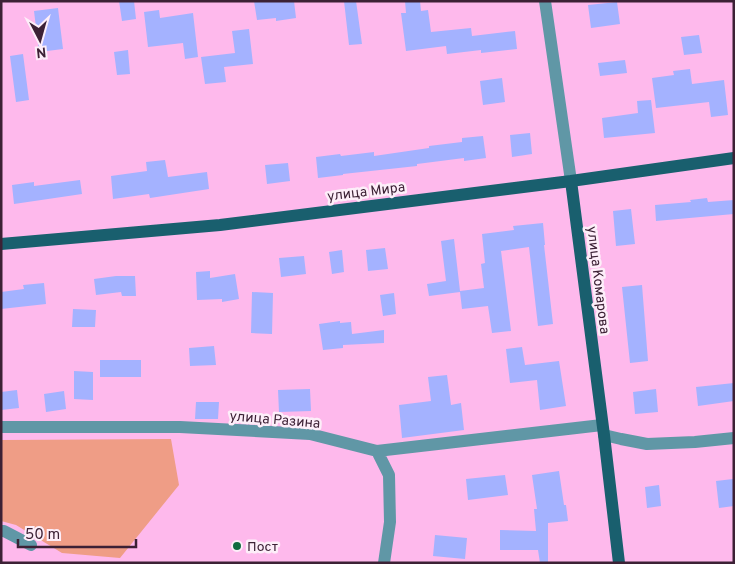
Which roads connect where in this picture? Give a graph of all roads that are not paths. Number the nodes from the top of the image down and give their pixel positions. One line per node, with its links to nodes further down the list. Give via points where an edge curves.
1 (545, 1): 3 (street, улица Комарова)
2 (734, 158): 3 (main road, улица Мира)
3 (571, 181): 4 (main road, улица Мира, via 220,225); 6 (main road, улица Комарова)
4 (1, 244)
5 (1, 428): 8 (street, улица Разина, via 180,427 310,434)
6 (603, 430): 7 (street, улица Разина, via 621,440 647,444); 8 (street, улица Разина); 12 (main road, улица Комарова)
7 (734, 438)
8 (378, 451): 11 (street, via 389,475 390,522)
9 (1, 530): 10 (street)
10 (31, 545)
11 (384, 563)
12 (619, 563)

